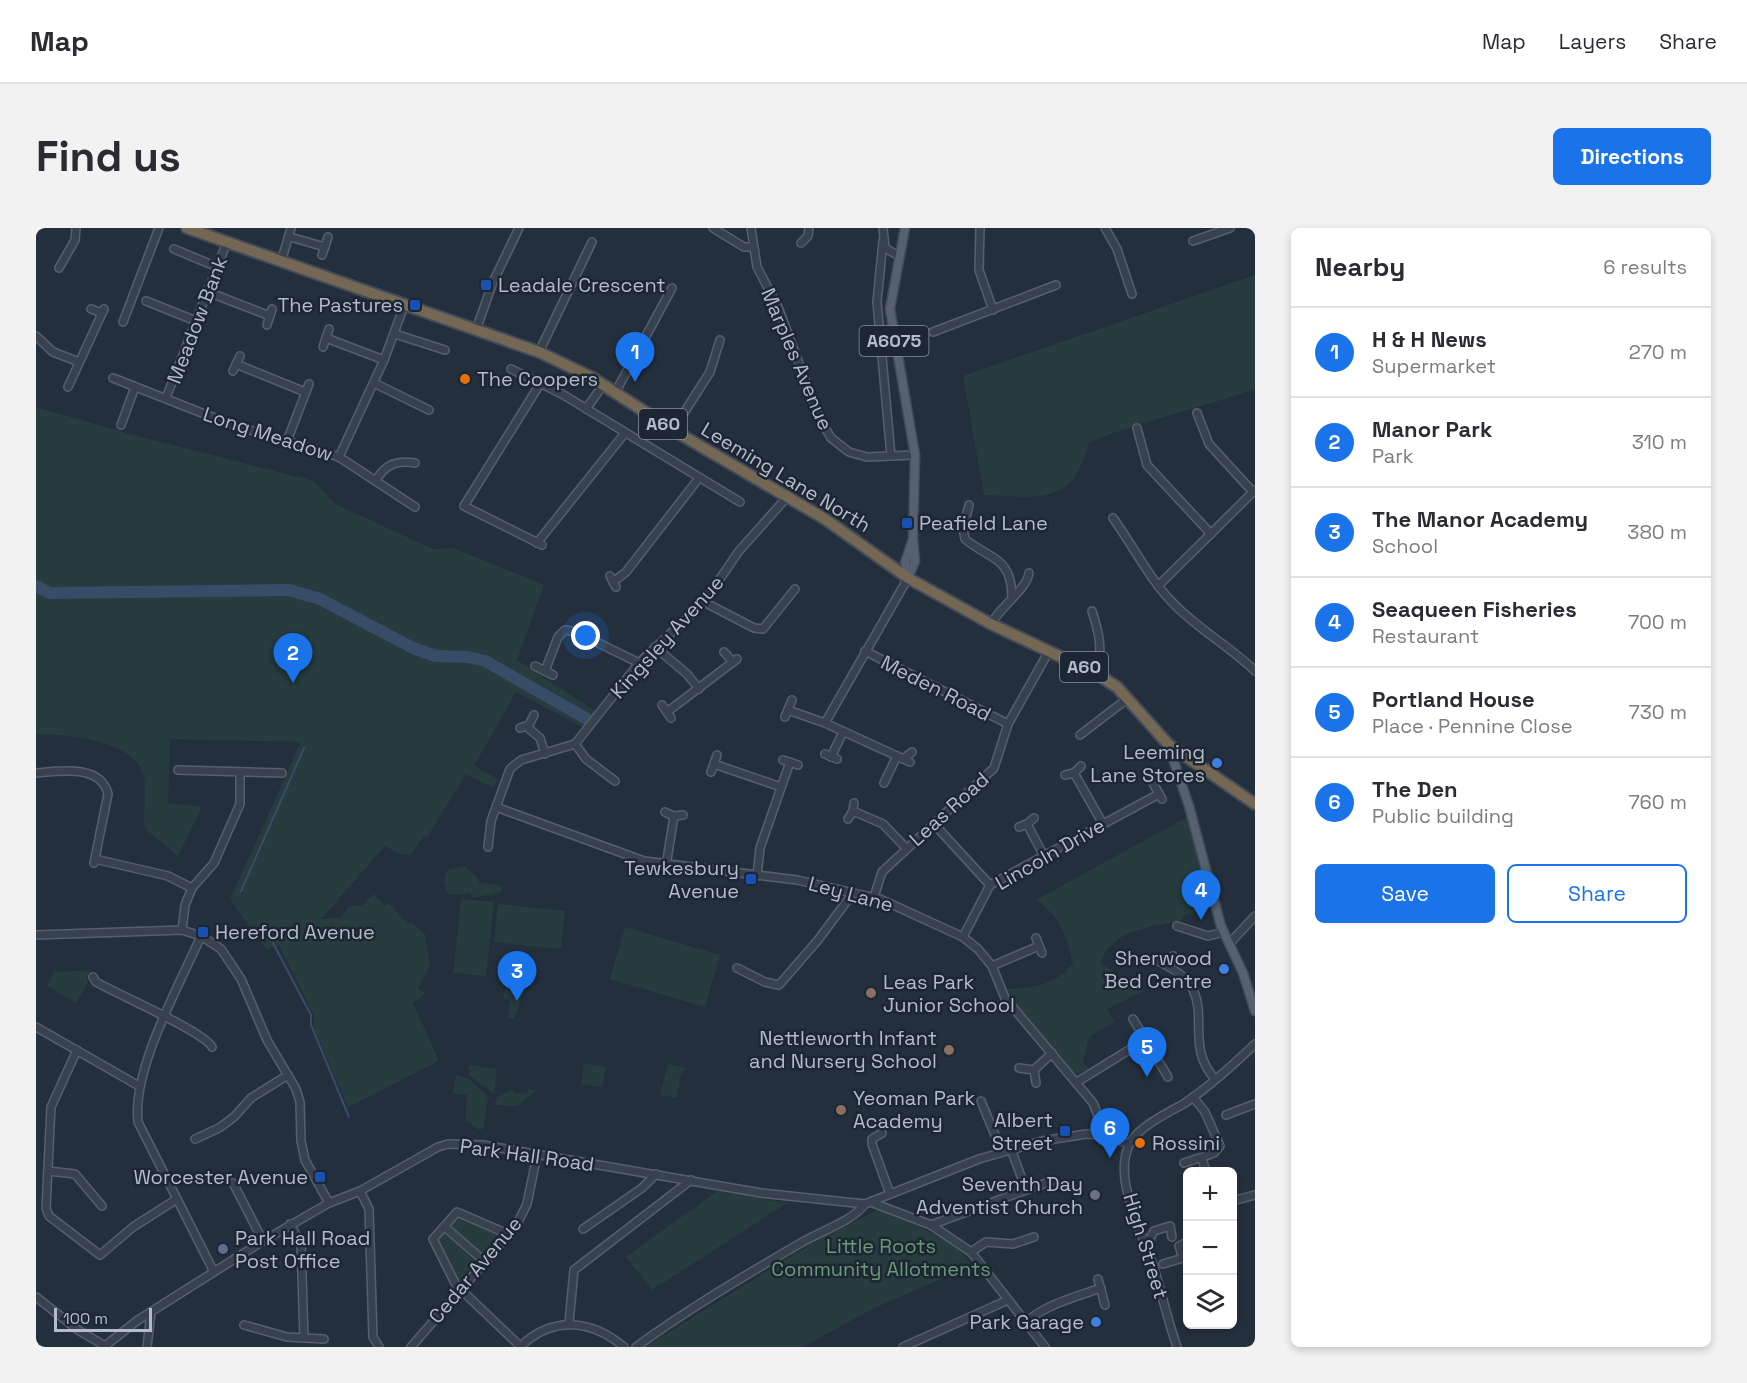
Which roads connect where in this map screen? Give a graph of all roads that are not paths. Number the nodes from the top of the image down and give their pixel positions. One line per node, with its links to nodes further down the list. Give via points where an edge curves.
1 (76, 228): 28 (street, via 67,262)
2 (159, 228): 40 (street)
3 (187, 228): 18 (highway, Leeming Lane North / A60)
4 (291, 228): 14 (street)
5 (713, 228): 22 (street, via 741,245)
6 (751, 228): 22 (street, Marples Avenue)
7 (809, 228): 20 (street)
8 (883, 228): 16 (street)
9 (905, 228): 25 (main road, A6075)
10 (980, 228): 37 (street, via 979,270)
11 (1106, 228): 32 (street)
12 (1230, 228): 17 (street)
13 (517, 229): 43 (street)
14 (290, 237): 21 (street); 26 (street)
15 (328, 237): 21 (street)
16 (883, 241): 25 (street, via 888,251); 81 (street, via 877,302)
17 (1193, 241)
18 (227, 242): 26 (highway, Leeming Lane North / A60); 27 (street, Meadow Bank)
19 (592, 242): 53 (street)
20 (801, 243)
21 (325, 247): 24 (street)
22 (753, 247): 81 (street, Marples Avenue, via 757,267 778,307 824,429 839,447 849,452 867,457)
23 (174, 249): 27 (street)
24 (322, 255)
25 (899, 256): 80 (main road, A6075, via 891,297 891,323)
26 (281, 262): 35 (highway, Leeming Lane North / A60)
27 (217, 267): 31 (street, Meadow Bank)
28 (59, 268)
29 (1056, 285): 37 (street)
30 (672, 288): 68 (street)
31 (208, 292): 39 (street, Meadow Bank); 41 (street, via 271,313)
32 (1132, 294)
33 (146, 301): 34 (street)
34 (154, 304): 38 (street); 39 (street)
35 (404, 306): 43 (highway, Leeming Lane North / A60); 45 (street)
36 (92, 309): 58 (street, via 103,311)
37 (993, 310): 44 (street)
38 (151, 313)
39 (196, 321): 69 (street, Meadow Bank)
40 (123, 322)
41 (267, 325)
42 (328, 329): 47 (street)
43 (476, 330): 53 (highway, Leeming Lane North / A60)
44 (933, 332)
45 (395, 334): 50 (street); 57 (street)
46 (36, 336): 58 (street, via 52,352)
47 (326, 338): 49 (street); 57 (street)
48 (720, 340): 51 (street)
49 (323, 347)
50 (437, 347): 52 (street); 55 (street)
51 (717, 348): 54 (street); 77 (street, via 710,372)
52 (445, 350)
53 (539, 352): 64 (highway, Leeming Lane North / A60)
54 (726, 352)
55 (434, 355)
56 (240, 356): 67 (street, via 235,368)
57 (384, 360): 61 (street)
58 (79, 362): 66 (street)
59 (511, 369): 63 (street)
60 (113, 378): 65 (street, Long Meadow)
61 (374, 383): 70 (street); 82 (street)
62 (309, 384): 67 (street)
63 (540, 384): 71 (street); 78 (street, via 464,506 540,544)
64 (603, 385): 68 (highway, Leeming Lane North / A60); 71 (street)
65 (135, 387): 69 (street, Long Meadow); 75 (street)
66 (67, 388)
67 (305, 392): 79 (street)
68 (615, 393): 77 (highway, Leeming Lane North / A60)
69 (166, 398): 79 (street, Long Meadow)
70 (415, 403): 72 (street); 73 (street)
71 (586, 409): 78 (street)
72 (429, 410)
73 (410, 412)
74 (1197, 413): 86 (street, via 1209,444)
75 (125, 422)
76 (1137, 428): 92 (street, via 1147,465)
77 (673, 430): 87 (highway, Leeming Lane North / A60)
78 (625, 433): 84 (street)
79 (286, 441): 82 (street, Long Meadow)
80 (915, 455): 81 (street, Marples Avenue); 94 (main road, A6075, via 915,561)
81 (891, 456)
82 (339, 457): 85 (street, Long Meadow)
83 (415, 464): 85 (street, via 395,462 386,466)
84 (699, 478): 88 (street); 95 (street, via 626,573)
85 (376, 480): 90 (street, Long Meadow)
86 (1254, 491): 92 (street)
87 (788, 496): 94 (highway, Leeming Lane North / A60); 99 (street, Kingsley Avenue, via 739,551)
88 (740, 502)
89 (969, 505): 97 (street, via 963,529 965,539 1004,565 1011,577)
90 (415, 507)
91 (1113, 518): 96 (street)
92 (1211, 534): 96 (street)
93 (1029, 573): 97 (street, via 1028,580)
94 (908, 578): 101 (highway, Leeming Lane North / A60); 103 (street)
95 (613, 581)
96 (1158, 586): 109 (street, via 1208,635)
97 (1012, 596): 101 (street)
98 (798, 600): 99 (street, via 793,592 763,629)
99 (704, 602): 102 (street, Kingsley Avenue)
100 (1092, 611): 110 (street, via 1101,658)
101 (991, 624): 104 (highway, Leeming Lane North / A60)
102 (655, 647): 106 (street, Kingsley Avenue); 112 (street)
103 (865, 651): 119 (street); 120 (street, Meden Road)
104 (1049, 651): 110 (highway, Leeming Lane North / A60); 120 (street, Leas Road)
105 (724, 652): 112 (street, via 735,661)
106 (639, 663): 108 (street, via 565,630 558,637); 123 (street, Kingsley Avenue)
107 (535, 666): 108 (street)
108 (545, 671): 111 (street)
109 (1255, 671)
110 (1095, 673): 113 (highway, Leeming Lane North / A60, via 1117,687)
111 (553, 675)
112 (699, 689): 115 (street, via 669,715)
113 (1127, 699): 122 (street); 124 (highway, Leeming Lane North / A60)
114 (792, 700): 116 (street)
115 (662, 705)
116 (788, 710): 118 (street); 119 (street)
117 (534, 715): 126 (street, via 523,727 540,738)
118 (785, 717)
119 (825, 723): 121 (street)
120 (1008, 724): 155 (street, Leas Road, via 997,762 989,774)
121 (843, 732): 128 (street); 129 (street)
122 (1080, 735)
123 (575, 744): 126 (street); 141 (street, via 586,759)
124 (1168, 744): 145 (highway, A60); 169 (main road)
125 (912, 752): 129 (street)
126 (545, 754): 146 (street, via 515,764)
127 (717, 755): 130 (street)
128 (831, 757)
129 (903, 759): 142 (street)
130 (714, 764): 137 (street); 143 (street)
131 (798, 765): 143 (street, via 787,761)
132 (1081, 766): 139 (street)
133 (178, 770): 136 (street)
134 (1146, 771): 154 (street, Lincoln Drive, via 1160,797)
135 (36, 772): 163 (street, via 71,770 95,776 106,784 108,794 94,861 168,876)
136 (240, 772): 138 (street); 163 (street, via 240,804 214,862)
137 (711, 772)
138 (282, 773)
139 (1074, 773): 140 (street); 154 (street)
140 (1065, 775)
141 (615, 781)
142 (884, 783)
143 (781, 787): 161 (street, via 760,849)
144 (854, 803): 147 (street)
145 (1255, 804)
146 (496, 807): 157 (street, via 488,843); 160 (street, Ley Lane)
147 (853, 811): 152 (street); 158 (street, via 883,824)
148 (665, 812): 150 (street)
149 (683, 815): 150 (street)
150 (674, 816): 160 (street)
151 (1034, 818): 153 (street)
152 (848, 819)
153 (1028, 824): 156 (street); 159 (street)
154 (1103, 824): 159 (street, Lincoln Drive)
155 (934, 825): 158 (street, Leas Road); 162 (street)
156 (1019, 827)
157 (478, 838)
158 (906, 848): 165 (street, Leas Road, via 882,872)
159 (1045, 858): 162 (street, Lincoln Drive)
160 (666, 866): 161 (street, Ley Lane)
161 (757, 876): 164 (street, Ley Lane)
162 (990, 885): 172 (street, Lincoln Drive)
163 (192, 888): 168 (street)
164 (853, 893): 165 (street, Ley Lane); 179 (street, via 779,985)
165 (874, 897): 172 (street, Ley Lane)
166 (1255, 916): 174 (street)
167 (1177, 926): 169 (street, via 1208,936)
168 (182, 930): 170 (street); 171 (street)
169 (1224, 932): 174 (main road)
170 (36, 935)
171 (201, 936): 182 (street); 194 (street, via 227,955)
172 (963, 937): 177 (street, Ley Lane)
173 (1036, 938): 177 (street, via 1041,950)
174 (1229, 944): 181 (main road)
175 (1173, 956): 178 (street)
176 (1155, 960): 178 (street)
177 (992, 966): 189 (street, Ley Lane, via 1005,998)
178 (1169, 966): 196 (street, via 1193,985 1203,1061)
179 (737, 968)
180 (93, 977): 182 (street, via 127,1000)
181 (1255, 1011)
182 (165, 1017): 187 (street, via 203,1036); 199 (street)
183 (1133, 1019): 185 (street)
184 (36, 1027): 188 (street)
185 (1145, 1040): 190 (street); 197 (street)
186 (1255, 1044): 196 (street)
187 (212, 1047)
188 (77, 1050): 199 (street); 214 (street, via 51,1107)
189 (1052, 1053): 193 (street); 197 (street, Ley Lane)
190 (1153, 1053): 191 (street); 195 (street)
191 (1145, 1058)
192 (1019, 1068): 193 (street)
193 (1034, 1070): 198 (street)
194 (288, 1076): 206 (street, via 251,1098 219,1128); 225 (street, via 300,1102 305,1160)
195 (1168, 1077)
196 (1215, 1079): 200 (street)
197 (1077, 1082): 205 (street, Ley Lane, via 1093,1103)
198 (1036, 1083)
199 (139, 1086): 223 (street, via 138,1122)
200 (1193, 1096): 207 (street, via 1139,1131); 211 (street, via 1220,1146 1218,1151)
201 (981, 1101): 209 (street)
202 (1255, 1104): 203 (street)
203 (1226, 1115)
204 (882, 1133): 221 (street, via 872,1139)
205 (1106, 1135): 207 (street); 208 (street, via 1062,1137)
206 (195, 1139)
207 (1129, 1144): 236 (street, High Street, via 1125,1176)
208 (1011, 1149): 209 (street); 219 (street)
209 (1002, 1152): 221 (street)
210 (537, 1155): 215 (street, Park Hall Road); 220 (street, Park Hall Road, via 483,1145 448,1144 420,1155); 232 (street, Cedar Avenue, via 527,1204)
211 (1202, 1158): 212 (street); 213 (street)
212 (1184, 1163)
213 (1205, 1167)
214 (48, 1171): 223 (street, via 49,1216 96,1255 104,1254 133,1227); 227 (street, via 75,1174)
215 (656, 1174): 216 (street, Park Hall Road); 229 (street, via 642,1188)
216 (691, 1180): 226 (street, Park Hall Road, via 761,1193); 252 (street, via 574,1270)
217 (1052, 1181): 219 (street)
218 (233, 1183): 235 (street)
219 (1026, 1190): 230 (street)
220 (360, 1191): 225 (street, Park Hall Road); 259 (street, via 369,1209 373,1337)
221 (890, 1194): 226 (street)
222 (1255, 1195): 224 (street)
223 (177, 1199): 243 (street)
224 (1237, 1200)
225 (329, 1203): 228 (street, Park Hall Road)
226 (869, 1203): 230 (street, Park Hall Road); 263 (street, via 731,1284)
227 (102, 1206)
228 (290, 1224): 235 (street, Park Hall Road); 254 (street, via 301,1244)
229 (586, 1224)
230 (931, 1225): 238 (street, Park Hall Road)
231 (445, 1227): 232 (street, via 457,1212); 241 (street); 246 (street, via 433,1239)
232 (510, 1235): 241 (street, Cedar Avenue)
233 (1034, 1237): 238 (street, via 1013,1244 986,1242)
234 (1172, 1237): 236 (street, via 1170,1226 1154,1231)
235 (263, 1241): 243 (street, Park Hall Road)
236 (1144, 1241): 242 (street, High Street)
237 (1183, 1244): 240 (street, via 1179,1246)
238 (971, 1252): 248 (street, Park Hall Road)
239 (1183, 1257): 242 (street)
240 (1183, 1257)
241 (485, 1262): 246 (street, Cedar Avenue)
242 (1158, 1266): 257 (street, High Street)
243 (214, 1272): 250 (street, Park Hall Road)
244 (1098, 1279): 245 (street)
245 (1101, 1288): 249 (street); 251 (street, via 1043,1309)
246 (461, 1289): 260 (street, Cedar Avenue); 261 (street)
247 (36, 1297): 256 (street, Park Hall Road)
248 (1008, 1300): 251 (street, Park Hall Road); 264 (street)
249 (1106, 1305)
250 (151, 1312): 256 (street, Park Hall Road); 258 (street)
251 (1026, 1322): 265 (street, Park Hall Road)
252 (569, 1323): 261 (street, via 541,1331); 262 (street, via 601,1331)
253 (244, 1325): 254 (street)
254 (304, 1338): 255 (street)
255 (324, 1339)
256 (106, 1346)
257 (1174, 1346)
258 (147, 1347)
259 (379, 1347)
260 (411, 1347)
261 (520, 1347)
262 (624, 1347)
263 (636, 1347)
264 (903, 1347)
265 (1045, 1347)

